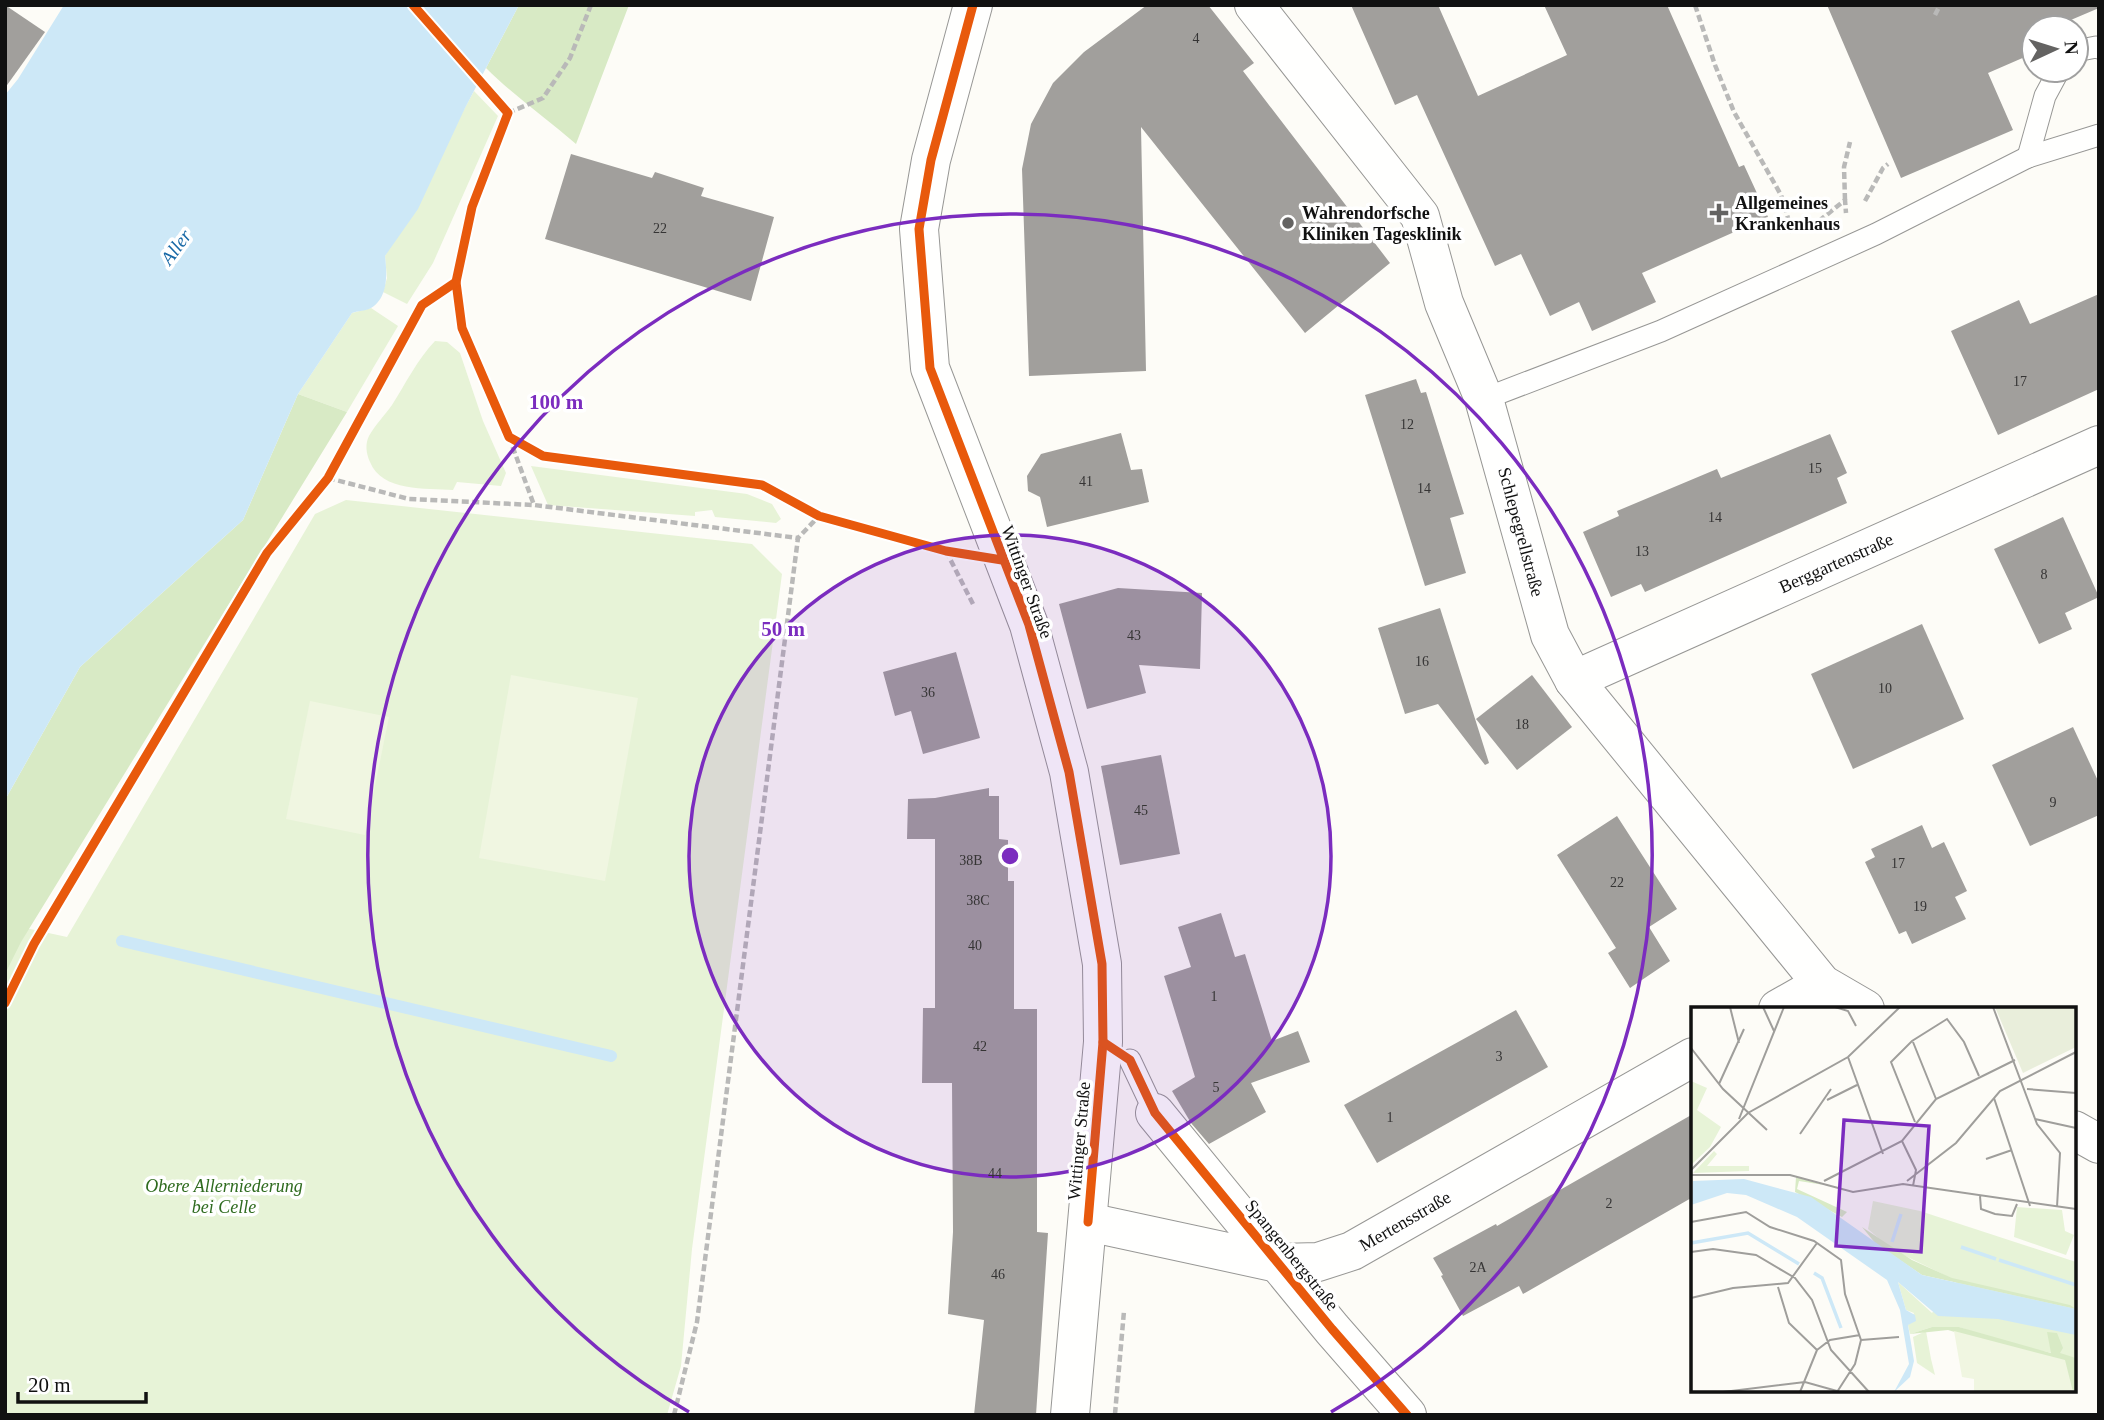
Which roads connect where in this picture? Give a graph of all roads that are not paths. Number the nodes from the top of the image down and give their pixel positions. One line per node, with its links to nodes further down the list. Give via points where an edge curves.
1 (973, 5): 17 (street, Wittinger Straße, via 931,160 919,229 930,368 1029,625 1069,772 1102,964 1103,1042)
2 (1254, 5): 6 (street, Schlepegrellstraße, via 1420,216 1444,303)
3 (2051, 84): 5 (lane)
4 (2099, 135): 5 (lane)
5 (2028, 157): 6 (lane, via 1876,234 1661,331)
6 (1484, 398): 8 (street, Schlepegrellstraße, via 1549,635)
7 (2099, 445): 8 (street, Berggartenstraße)
8 (1574, 680): 9 (street, Schlepegrellstraße)
9 (1822, 984): 10 (street); 11 (street, Schlepegrellstraße)
10 (1782, 1007)
11 (1862, 1007)
12 (1691, 1058): 18 (street, Mertensstraße, via 1352,1251 1318,1262)
13 (1130, 1060): 14 (lane)
14 (1155, 1113): 18 (street, Spangenbergstraße)
15 (2076, 1130): 16 (street)
16 (2099, 1144)
17 (1088, 1222): 18 (street, Mertensstraße); 19 (street, Wittinger Straße)
18 (1278, 1263): 20 (street, Spangenbergstraße)
19 (1070, 1415)
20 (1407, 1415)

